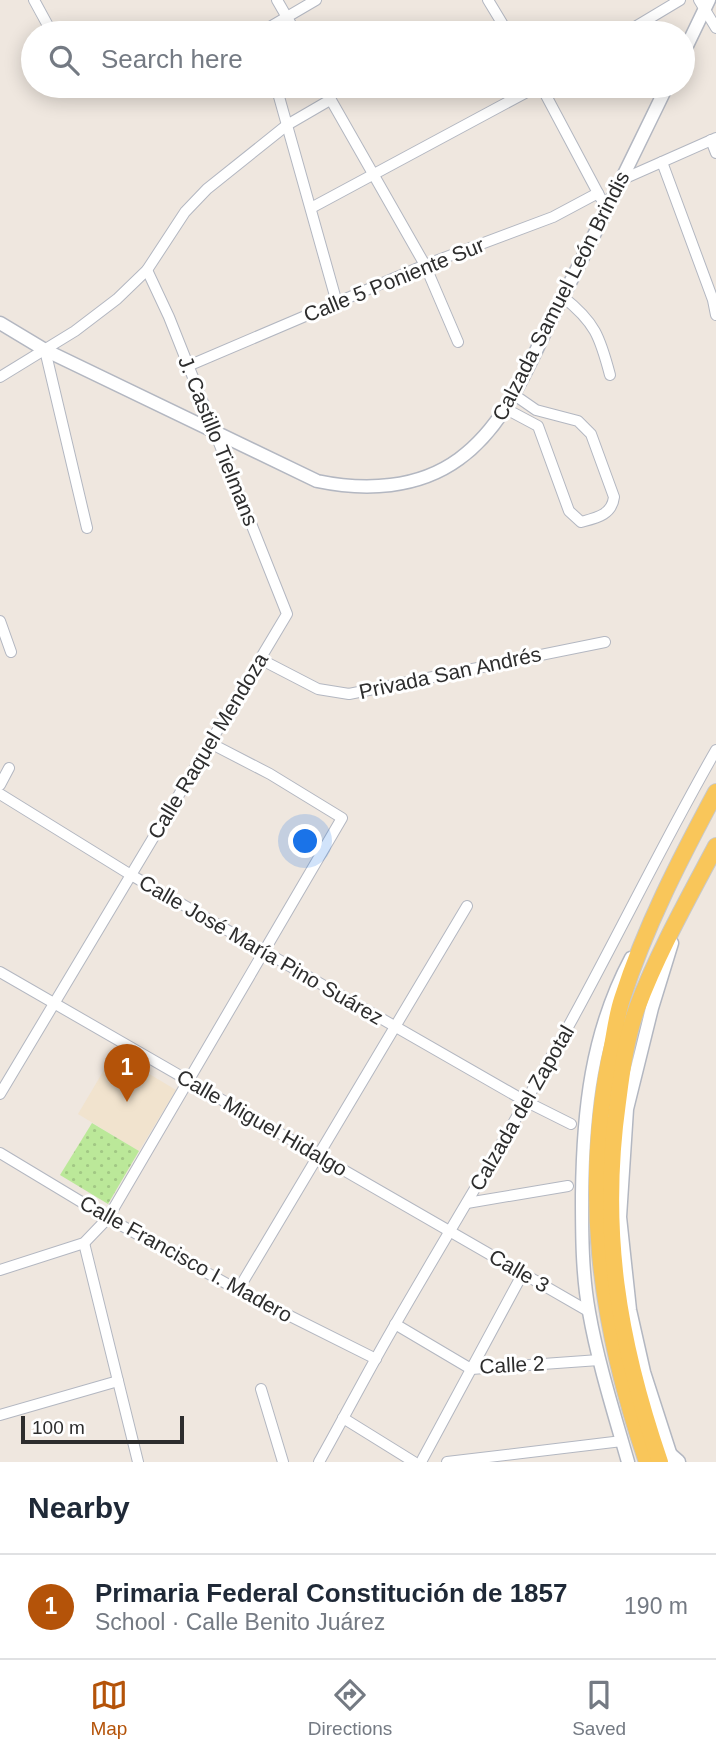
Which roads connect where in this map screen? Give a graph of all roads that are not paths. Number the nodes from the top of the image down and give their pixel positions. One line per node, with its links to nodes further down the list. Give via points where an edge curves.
1 (34, 0): 8 (street)
2 (276, 0): 7 (street)
3 (316, 0): 7 (street)
4 (488, 0): 11 (street)
5 (680, 0): 12 (street)
6 (704, 3): 13 (street); 14 (street)
7 (287, 17): 9 (street); 10 (street)
8 (45, 21)
9 (280, 21)
10 (289, 21)
11 (501, 21)
12 (645, 21)
13 (695, 25)
14 (716, 28)
15 (279, 98): 20 (street)
16 (517, 98): 24 (street)
17 (546, 98): 26 (street)
18 (661, 98): 25 (street, Calzada Samuel León Brindis)
19 (330, 100): 20 (street); 24 (street)
20 (287, 125): 27 (street); 30 (street, via 207,189 185,212)
21 (713, 139): 22 (street); 23 (street)
22 (716, 153)
23 (662, 162): 25 (street); 33 (street)
24 (373, 175): 27 (street); 29 (street)
25 (621, 180): 28 (street, Calzada Samuel León Brindis)
26 (598, 193): 28 (street); 29 (street, Calle 5 Poniente Sur, via 553,216)
27 (311, 208): 32 (street)
28 (607, 210): 31 (street, Calzada Samuel León Brindis)
29 (425, 265): 32 (street, Calle 5 Poniente Sur); 35 (street)
30 (147, 270): 36 (street, via 117,299); 37 (street, J. Castillo Tielmans)
31 (563, 297): 38 (street, via 593,327); 40 (street, Calzada Samuel León Brindis)
32 (337, 303): 37 (street, Calle 5 Poniente Sur)
33 (716, 315)
34 (0, 323): 36 (street, Calzada Samuel León Brindis)
35 (458, 342)
36 (45, 350): 39 (street); 42 (street, Calzada Samuel León Brindis); 43 (street)
37 (188, 366): 42 (street, J. Castillo Tielmans)
38 (610, 375)
39 (0, 377)
40 (513, 394): 41 (street, Calzada Samuel León Brindis); 41 (street, via 536,410 578,421 591,434 614,497 613,506 603,516 581,522 569,511 538,426)
41 (506, 409): 42 (street, Calzada Samuel León Brindis, via 495,426 457,461 425,478 395,485 344,487 317,481)
42 (215, 433): 44 (street, J. Castillo Tielmans)
43 (88, 528)
44 (287, 614): 48 (street, Calle Raquel Mendoza)
45 (0, 621): 47 (street)
46 (605, 642): 48 (street, Privada San Andrés, via 349,694 318,689)
47 (11, 652)
48 (260, 659): 49 (street, Calle Raquel Mendoza)
49 (210, 743): 56 (street, Calle Raquel Mendoza); 59 (street, via 342,818)
50 (716, 750): 65 (street, Calzada del Zapotal)
51 (9, 768): 52 (street)
52 (0, 785)
53 (716, 792): 58 (main road)
54 (0, 794): 56 (street, Calle José María Pino Suárez)
55 (714, 854): 87 (main road, via 637,1009 623,1060 614,1131 610,1215 620,1315 647,1423)
56 (131, 875): 59 (street, Calle José María Pino Suárez); 61 (street, Calle Raquel Mendoza)
57 (467, 905): 62 (street)
58 (657, 908): 77 (street, via 615,987 589,1084 582,1195); 95 (main road, via 621,1001 598,1135 599,1262 618,1366)
59 (264, 951): 62 (street, Calle José María Pino Suárez); 63 (street)
60 (0, 972): 61 (street, Calle Miguel Hidalgo)
61 (54, 1003): 63 (street, Calle Miguel Hidalgo); 64 (street, Calle Raquel Mendoza)
62 (397, 1027): 65 (street, Calle José María Pino Suárez); 68 (street)
63 (188, 1080): 68 (street, Calle Miguel Hidalgo); 71 (street)
64 (0, 1094)
65 (525, 1101): 66 (street, Calle José María Pino Suárez); 70 (street, Calzada del Zapotal)
66 (571, 1124)
67 (0, 1153): 71 (street, Calle Francisco I. Madero)
68 (317, 1155): 72 (street, Calle Miguel Hidalgo); 76 (street)
69 (568, 1186): 70 (street)
70 (467, 1203): 72 (street, Calzada del Zapotal)
71 (108, 1218): 73 (street); 76 (street, Calle Francisco I. Madero)
72 (450, 1231): 75 (street, Calle 3); 78 (street, Calzada del Zapotal)
73 (84, 1243): 74 (street); 82 (street)
74 (0, 1270)
75 (523, 1273): 77 (street, Calle 3); 81 (street)
76 (238, 1290): 79 (street, Calle Francisco I. Madero)
77 (588, 1311): 80 (street)
78 (395, 1324): 79 (street, Calzada del Zapotal); 81 (street, Calle 2)
79 (376, 1359): 85 (street, Calzada del Zapotal)
80 (599, 1360): 81 (street, Calle 2); 86 (street)
81 (471, 1369): 92 (street)
82 (118, 1381): 84 (street); 88 (street)
83 (261, 1389): 89 (street)
84 (0, 1415)
85 (343, 1418): 90 (street, Calzada del Zapotal); 91 (street)
86 (622, 1441): 93 (street); 94 (street)
87 (670, 1460)
88 (138, 1462)
89 (283, 1462)
90 (319, 1462)
91 (414, 1462)
92 (421, 1462)
93 (447, 1462)
94 (628, 1462)
95 (647, 1462)

